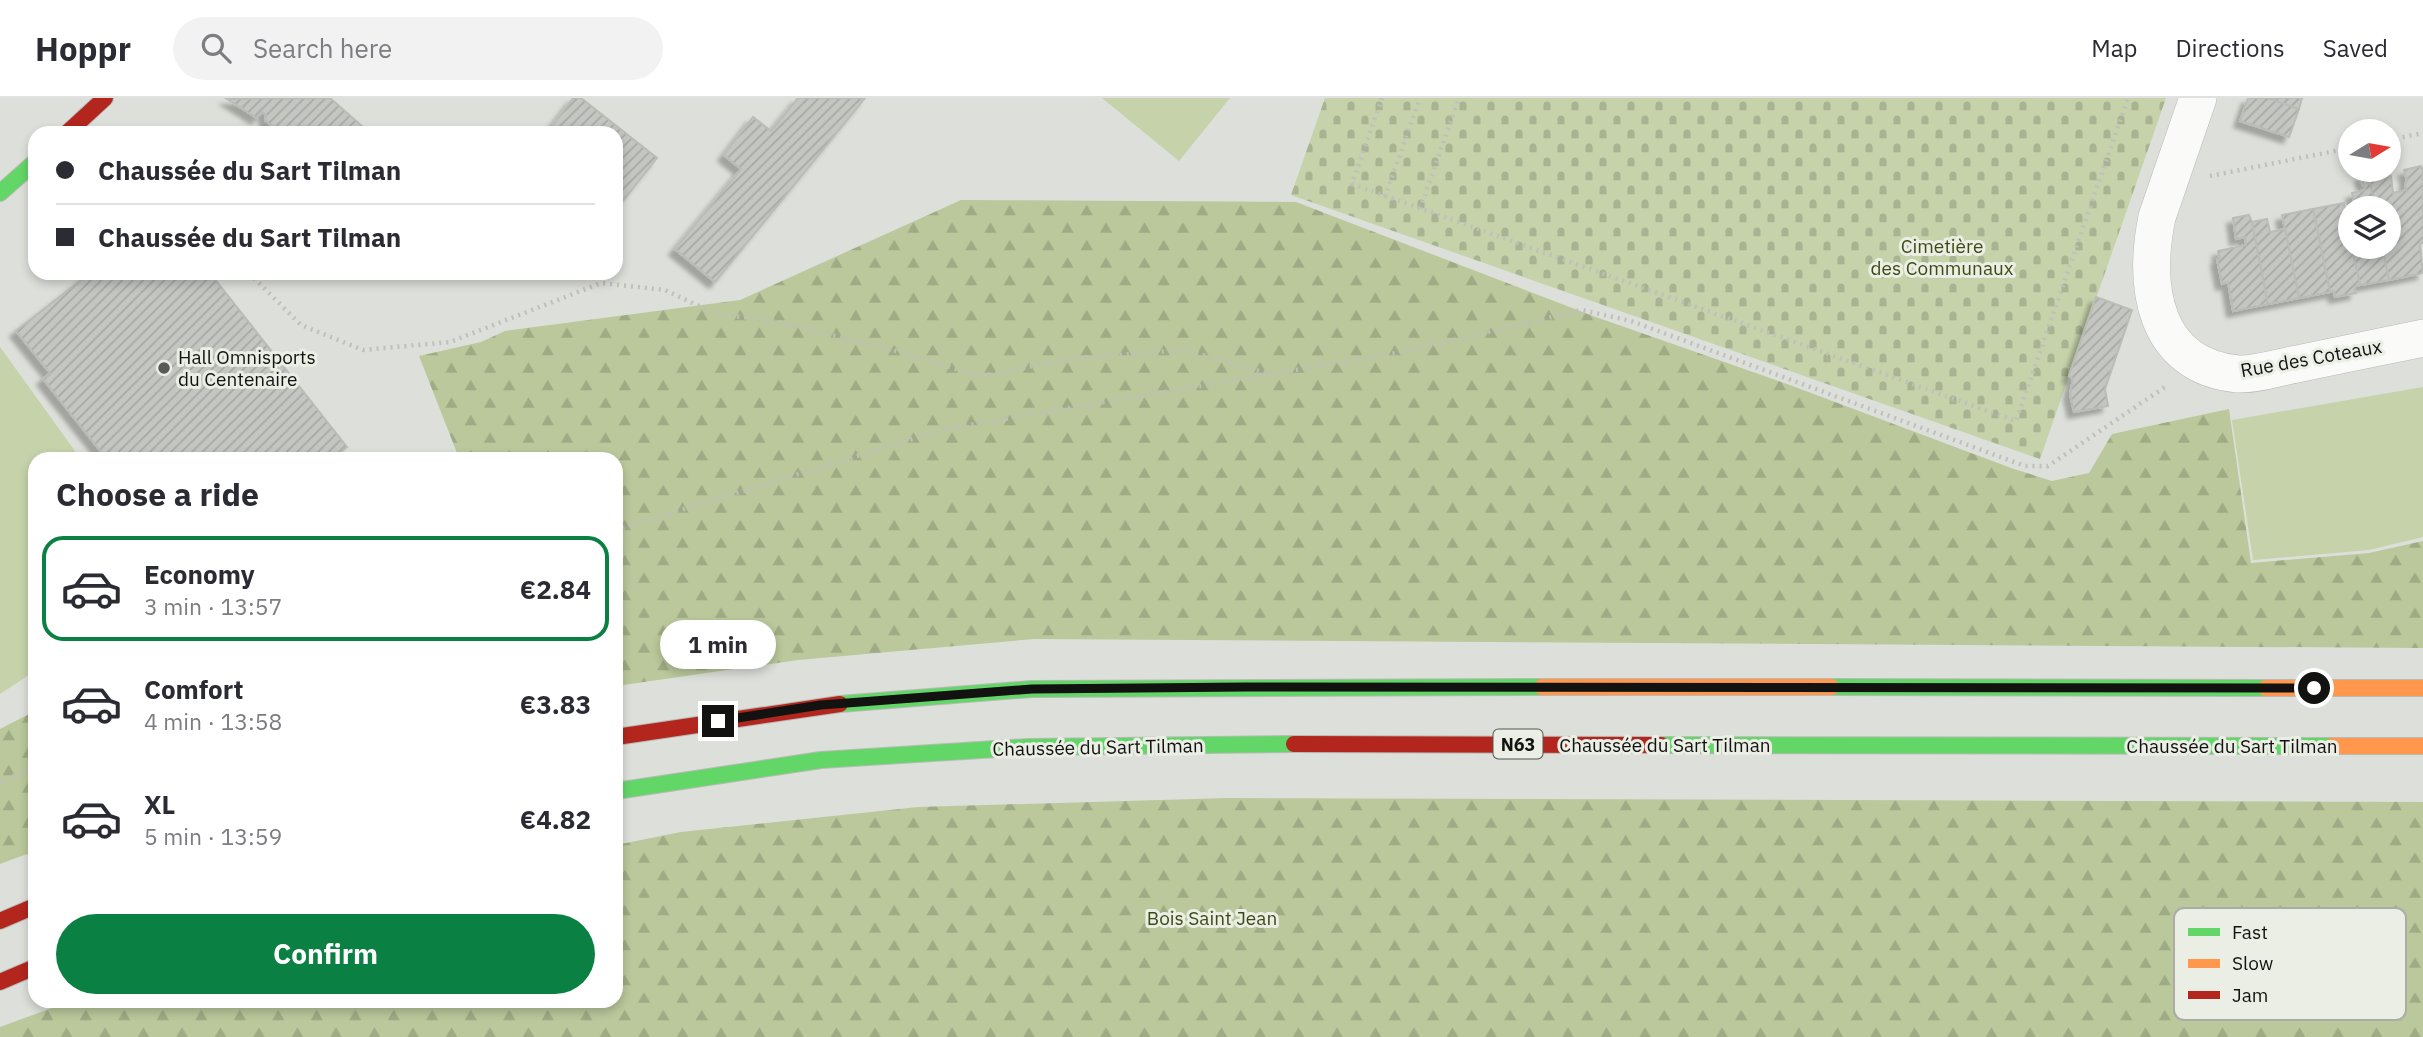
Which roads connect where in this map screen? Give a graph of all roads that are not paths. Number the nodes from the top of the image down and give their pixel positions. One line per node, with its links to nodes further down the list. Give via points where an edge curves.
1 (105, 98): 3 (main road)
2 (2198, 98): 6 (street, Rue des Coteaux, via 2153,237 2152,290 2166,334 2200,362 2239,374)
3 (75, 126)
4 (28, 168): 5 (main road)
5 (1, 190)
6 (2423, 338)
7 (2423, 688): 8 (main road, via 1032,689 821,705)
8 (623, 736)
9 (2423, 746): 10 (main road, Chaussée du Sart Tilman / N63, via 1028,747 821,760)
10 (623, 790)
11 (28, 909): 12 (main road)
12 (0, 921)
13 (28, 970): 14 (main road)
14 (0, 982)

